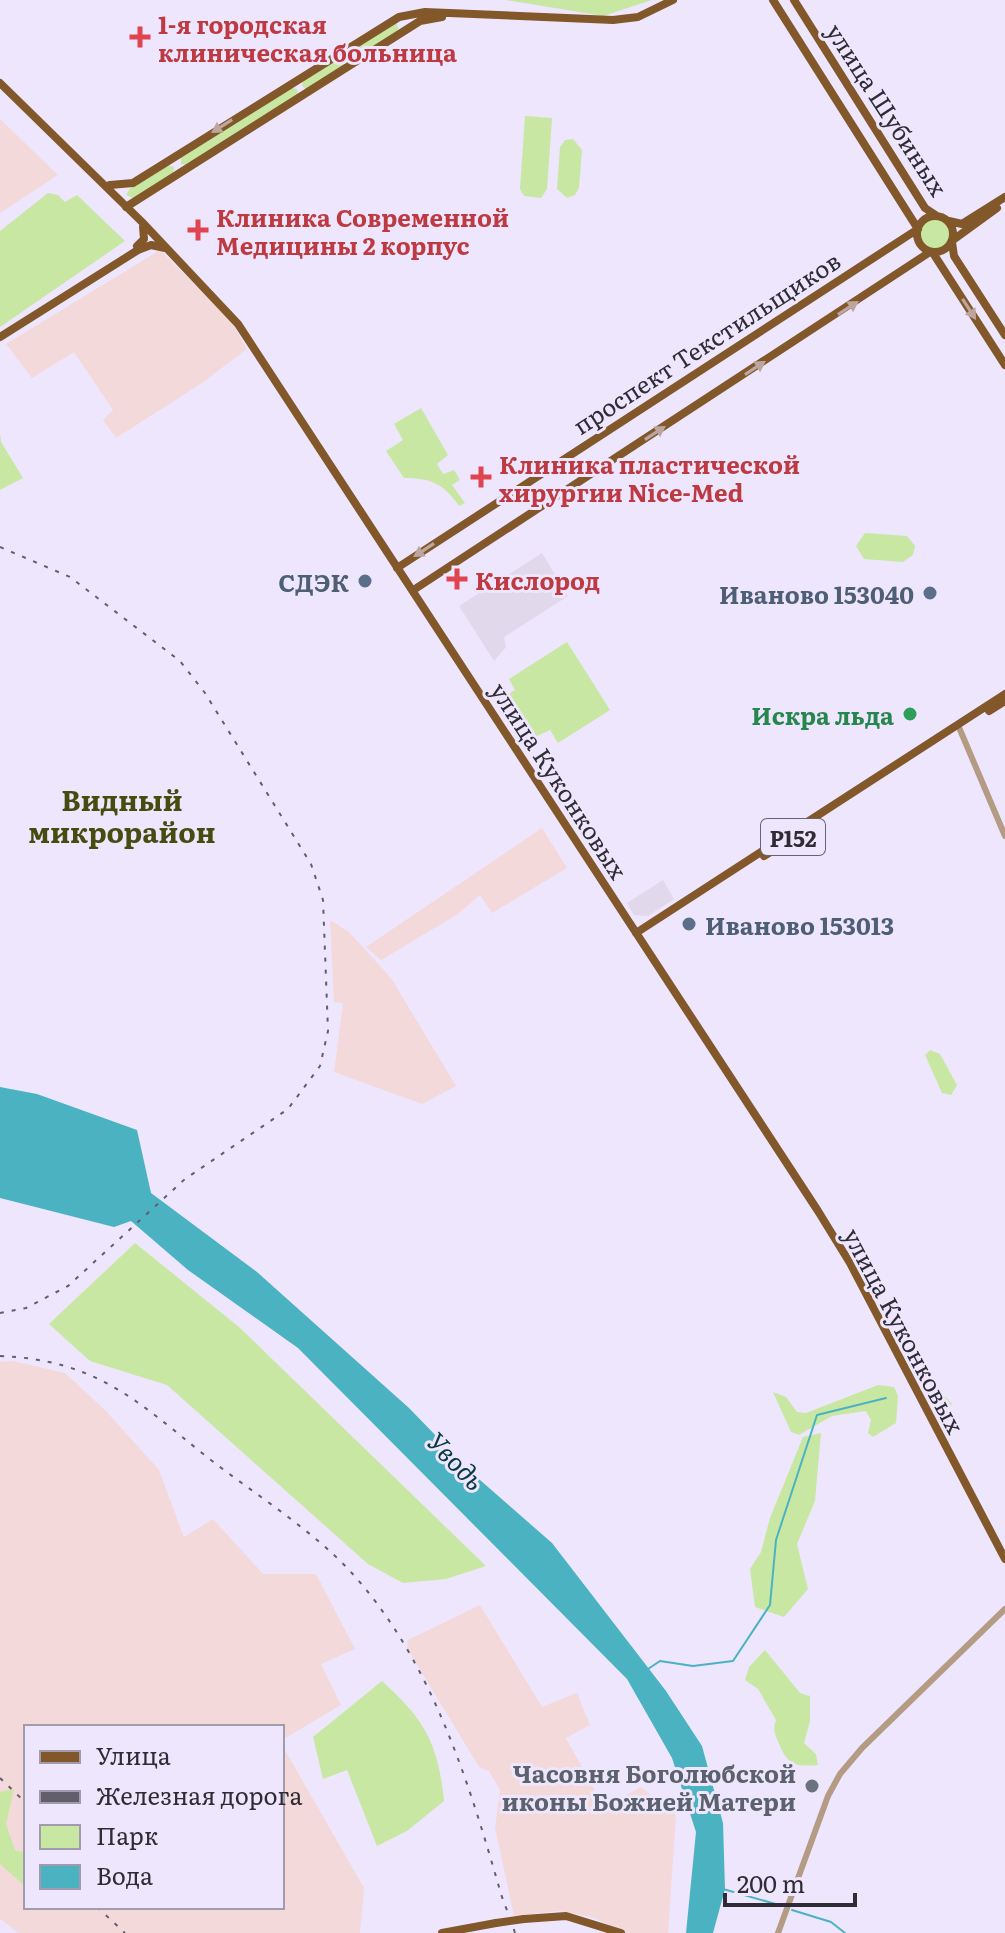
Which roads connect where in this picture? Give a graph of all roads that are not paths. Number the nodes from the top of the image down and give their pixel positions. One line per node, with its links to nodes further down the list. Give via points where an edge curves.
1 (673, 0): 5 (main road, via 638,17 613,20 425,12)
2 (681, 0): 7 (main road, via 639,20 612,24 436,17)
3 (773, 0): 8 (main road, улица Шубиных)
4 (794, 0): 6 (main road, улица Шубиных)
5 (399, 17): 7 (main road); 10 (main road)
6 (807, 21): 8 (main road, улица Шубиных); 19 (main road, улица Шубиных, via 925,208)
7 (408, 29): 11 (main road)
8 (792, 30): 22 (main road, улица Шубиных)
9 (0, 81): 14 (main road, улица Куконковых); 18 (main road, улица Куконковых)
10 (294, 81): 11 (main road); 12 (main road, one-way to 12)
11 (304, 96): 13 (main road)
12 (173, 157): 13 (main road); 14 (main road, via 133,183)
13 (182, 173): 15 (main road)
14 (110, 185): 18 (main road, улица Куконковых)
15 (141, 197): 18 (main road); 20 (main road)
16 (1005, 197): 21 (main road, via 962,224)
17 (1005, 203): 24 (main road)
18 (128, 206): 20 (main road, улица Куконковых)
19 (937, 216): 21 (main road); 22 (main road, via 926,218)
20 (144, 221): 23 (main road, улица Куконковых); 25 (main road, via 145,236)
21 (948, 221): 24 (main road)
22 (918, 229): 27 (main road, via 920,244); 31 (main road, проспект Текстильщиков, one-way to 31)
23 (158, 237): 25 (main road); 26 (main road, улица Куконковых); 31 (main road, улица Куконковых, via 241,321)
24 (953, 241): 27 (main road); 29 (main road, via 954,256)
25 (138, 248): 26 (main road); 28 (main road)
26 (168, 249): 31 (main road, улица Куконковых, via 238,324)
27 (932, 252): 30 (main road, one-way to 30); 32 (main road, проспект Текстильщиков, one-way to 27, via 426,581)
28 (0, 335)
29 (1005, 335)
30 (1005, 365)
31 (399, 567): 32 (main road, улица Куконковых)
32 (409, 581): 36 (main road, улица Куконковых); 36 (main road, улица Куконковых)
33 (1005, 694): 35 (main road, Р152)
34 (1005, 701): 35 (main road, Р152)
35 (959, 727): 37 (street); 38 (main road, Р152)
36 (559, 812): 38 (main road, улица Куконковых)
37 (1005, 836)
38 (639, 934): 39 (main road, улица Куконковых, via 850,1263)
39 (1005, 1556)
40 (1005, 1609): 43 (street, via 847,1763 828,1796)
41 (442, 1933): 42 (main road, bridge, via 524,1919 580,1918)
42 (621, 1933)
43 (778, 1933)

